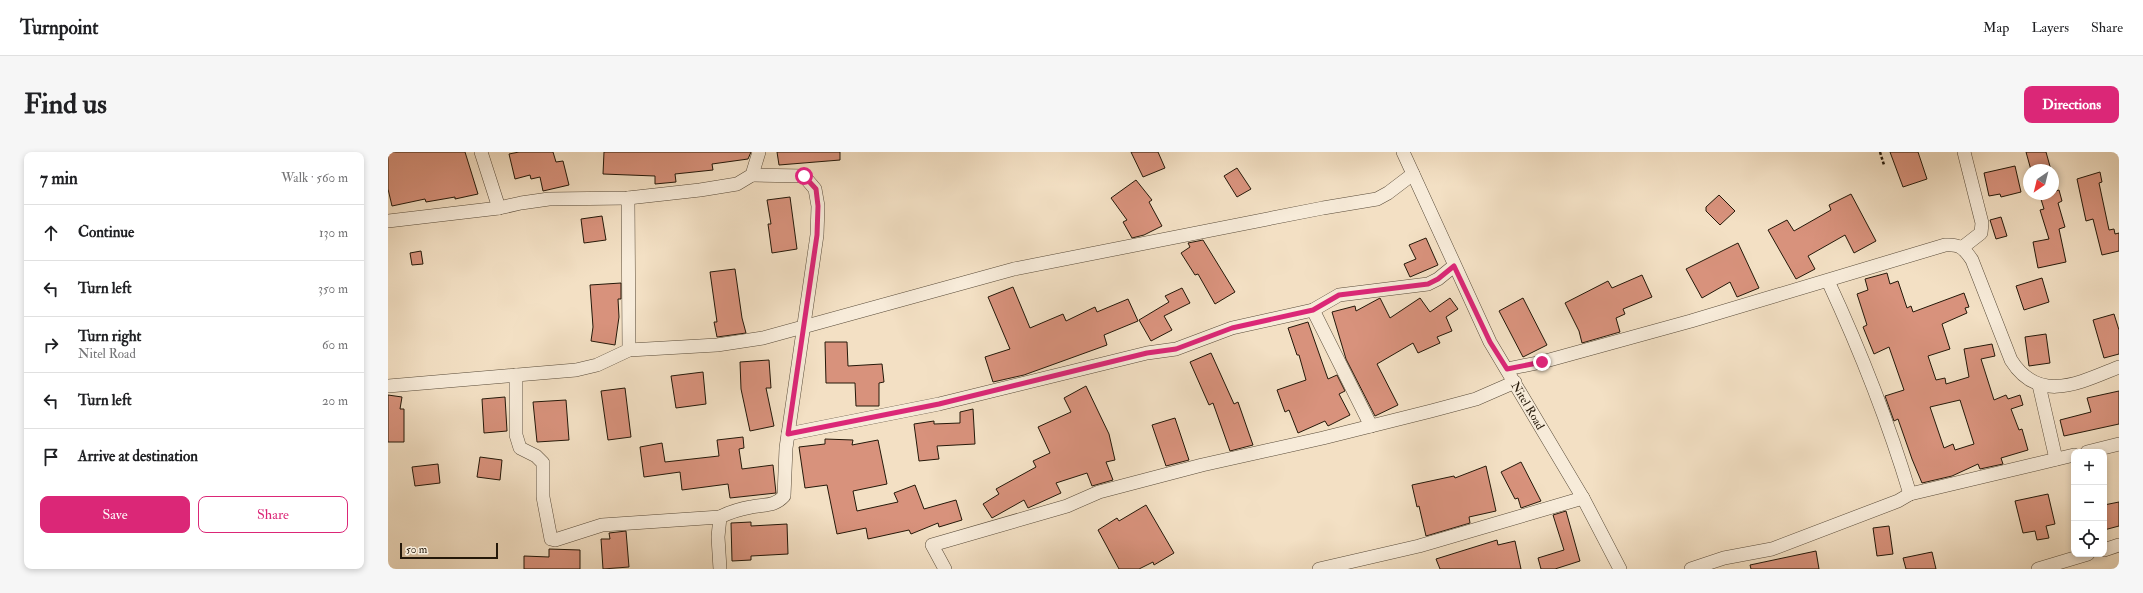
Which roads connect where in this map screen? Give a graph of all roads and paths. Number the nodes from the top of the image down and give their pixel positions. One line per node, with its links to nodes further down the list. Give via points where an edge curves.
1 (481, 152): 10 (street)
2 (759, 152): 8 (street)
3 (1403, 152): 7 (street, Nitel Road)
4 (1880, 152): 6 (path)
5 (1964, 152): 12 (street, via 1982,223 1981,233)
6 (1884, 165)
7 (1413, 174): 13 (street, Nitel Road); 16 (street, via 1388,193 1366,201 1014,269)
8 (752, 175): 9 (street, via 737,184); 16 (street, via 804,176 816,189 817,235)
9 (628, 198): 10 (street, via 549,199); 17 (street)
10 (499, 208): 11 (street)
11 (388, 221)
12 (1963, 247): 14 (street, via 1956,244 1945,245); 22 (street, via 1972,260 2011,360 2019,373)
13 (1454, 266): 15 (street, via 1428,284 1339,295); 19 (street, Nitel Road, via 1490,342)
14 (1828, 281): 19 (street, via 1683,324); 30 (street, via 1850,328 1896,445)
15 (1313, 310): 24 (street); 25 (street, via 1232,328 1176,349 1147,353 939,404)
16 (804, 325): 17 (street, via 763,338 717,345); 25 (street)
17 (629, 350): 20 (street, via 597,365 576,370)
18 (2119, 367): 22 (street, via 2082,382 2058,387)
19 (1507, 369): 21 (street, Nitel Road)
20 (516, 375): 23 (street); 32 (street, via 516,436 520,448 536,456 543,463 543,498 551,539 602,526)
21 (1514, 382): 24 (street, via 1476,399); 31 (street, Nitel Road)
22 (2039, 385): 29 (street)
23 (388, 386)
24 (1371, 426): 37 (street, via 1098,492 1067,506 932,545)
25 (788, 434): 32 (street, via 784,496 779,502 771,505 753,506)
26 (2119, 444): 27 (street)
27 (2099, 449)
28 (2071, 456): 29 (street)
29 (2056, 459): 30 (street)
30 (1910, 494): 40 (street, via 1898,501 1772,549 1724,558)
31 (1583, 498): 38 (street, via 1419,546); 39 (street, Nitel Road)
32 (720, 517): 36 (street)
33 (2119, 545): 34 (street)
34 (2107, 549)
35 (2078, 557): 41 (street)
36 (720, 569)
37 (945, 569)
38 (1319, 569)
39 (1620, 569)
40 (1691, 569)
41 (2038, 569)

